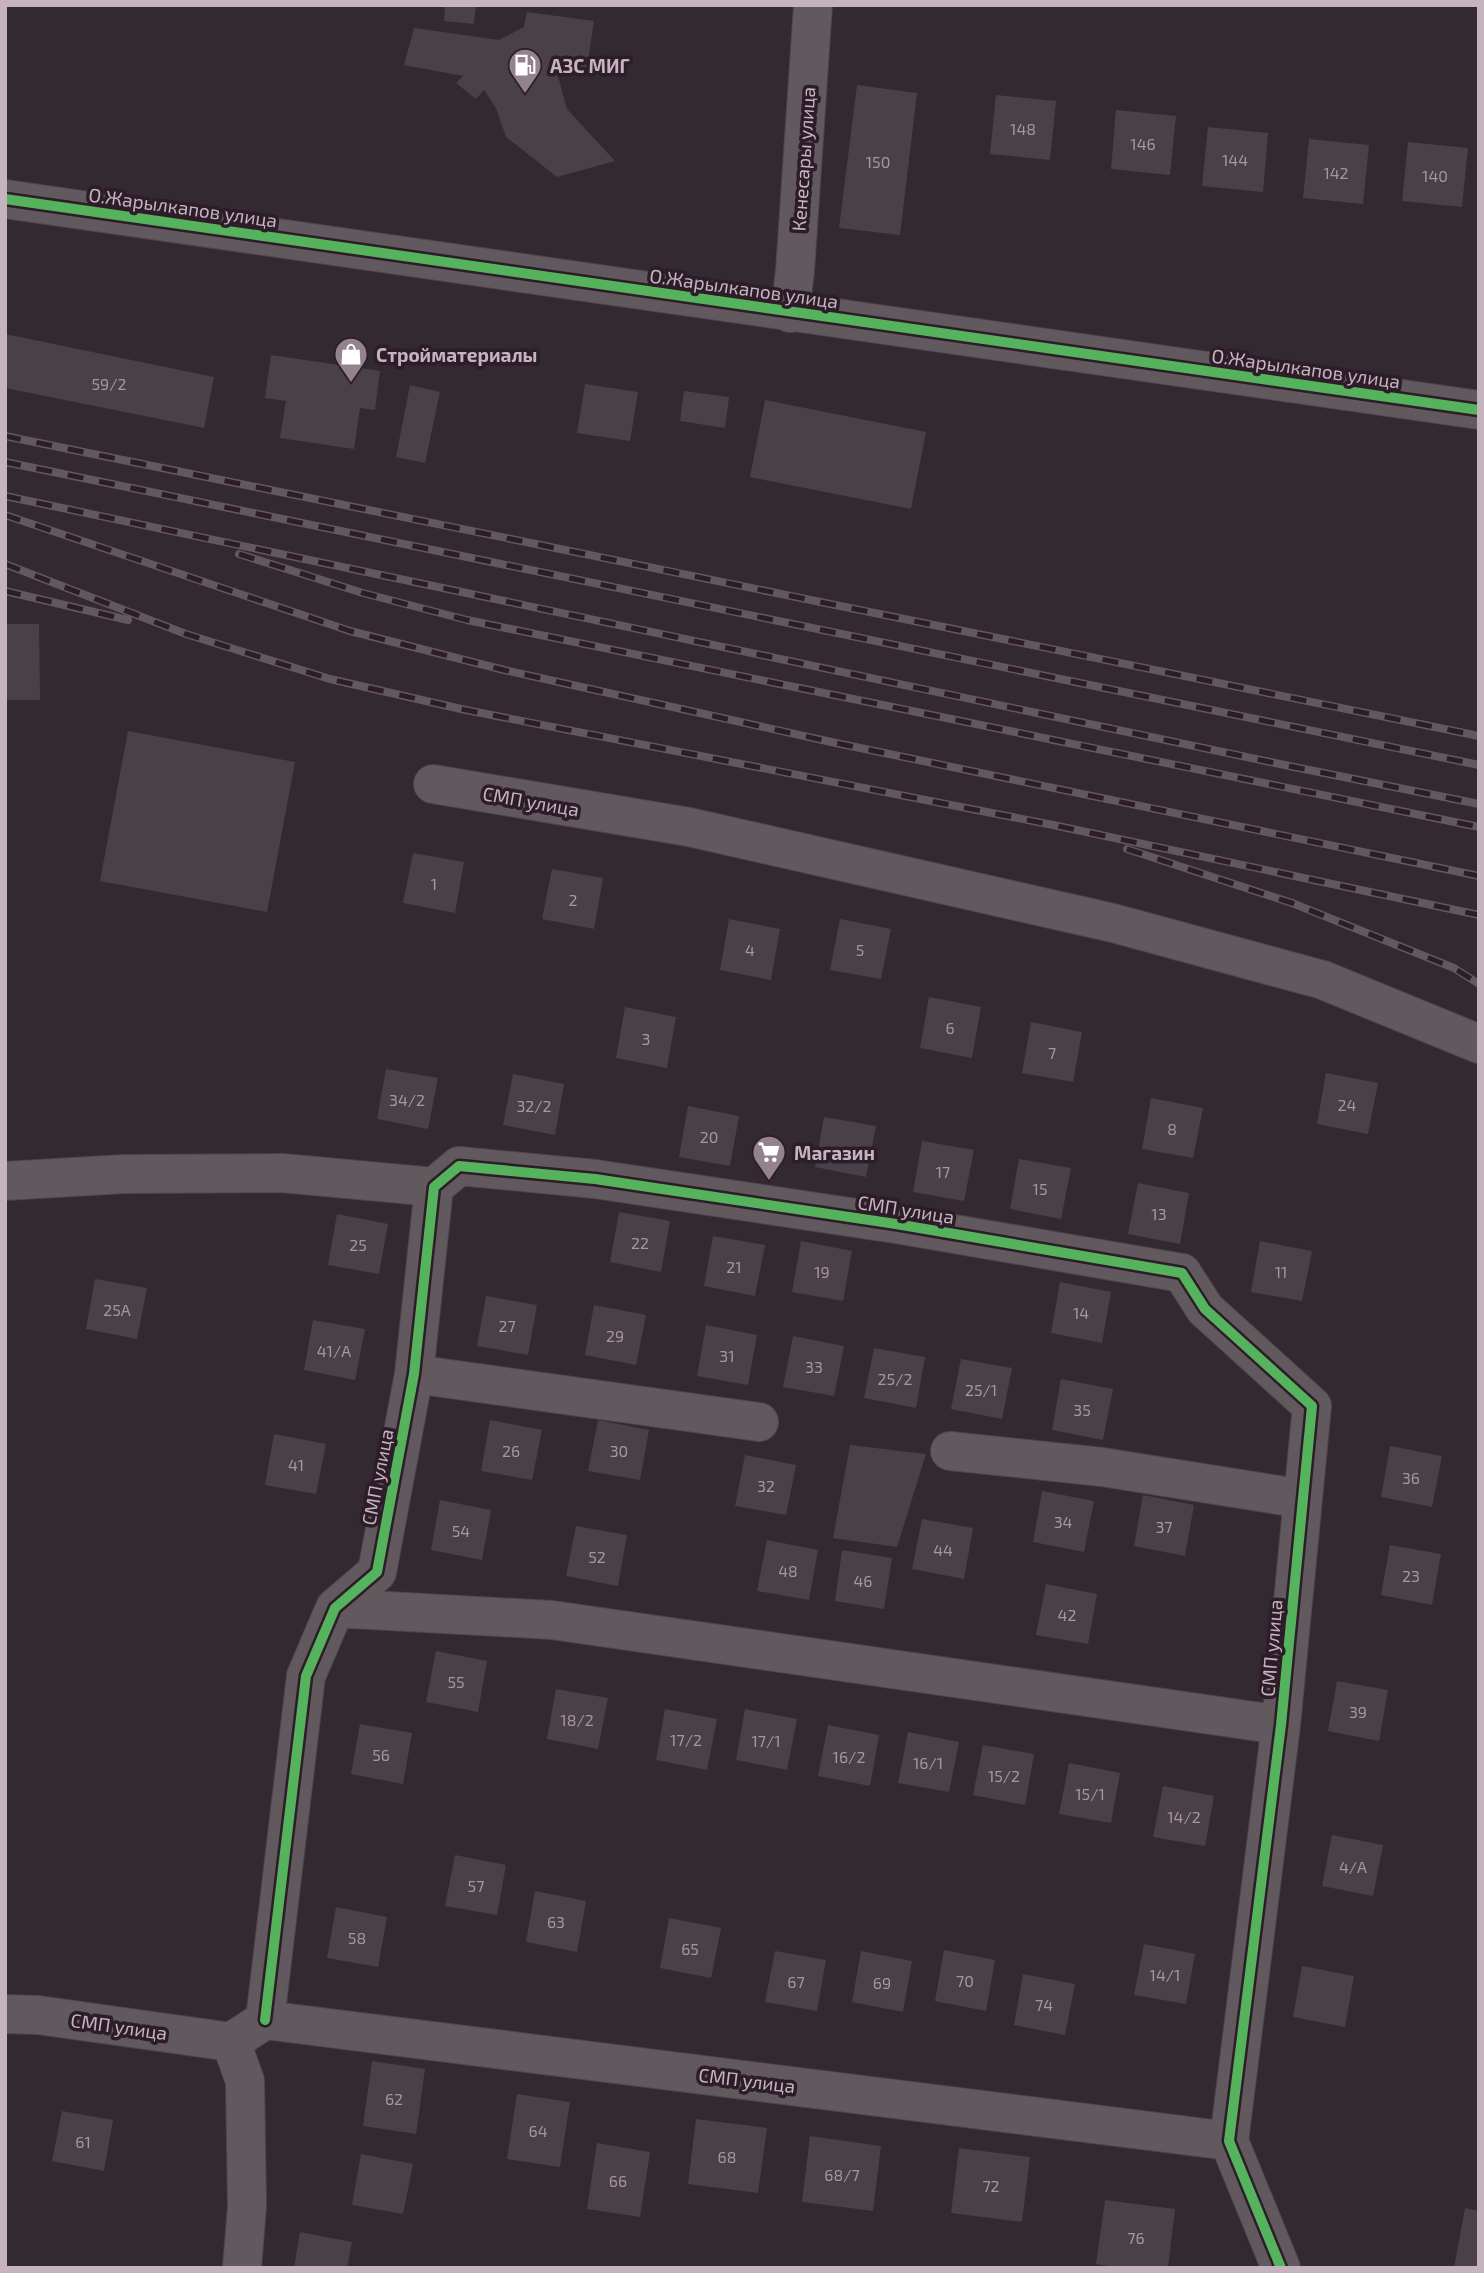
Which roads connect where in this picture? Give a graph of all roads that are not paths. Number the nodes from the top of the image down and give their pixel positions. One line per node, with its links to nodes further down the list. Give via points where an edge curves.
1 (813, 5): 3 (street, Кенесары улица)
2 (5, 199): 3 (street, О.Жарылкапов улица)
3 (790, 313): 4 (street, О.Жарылкапов улица)
4 (1479, 410)
5 (433, 784): 6 (street, СМП улица, via 689,827 1113,923 1323,980)
6 (1479, 1044)
7 (5, 1181): 8 (street, via 124,1174 282,1173)
8 (434, 1187): 9 (street, СМП улица); 12 (street, СМП улица, via 458,1166 595,1179 1182,1273 1205,1309 1312,1406)
9 (414, 1374): 10 (street); 13 (street, СМП улица, via 377,1572)
10 (760, 1422)
11 (950, 1451): 12 (street, via 1102,1467)
12 (1303, 1499): 14 (street, СМП улица)
13 (335, 1608): 14 (street, СМП улица, via 552,1620); 16 (street, СМП улица, via 306,1676)
14 (1281, 1725): 18 (street, СМП улица)
15 (5, 2014): 17 (street, СМП улица)
16 (265, 2020): 17 (street); 18 (street, СМП улица)
17 (232, 2042): 19 (street, via 245,2081 247,2206)
18 (1229, 2141): 20 (street, СМП улица)
19 (242, 2268)
20 (1281, 2268)

